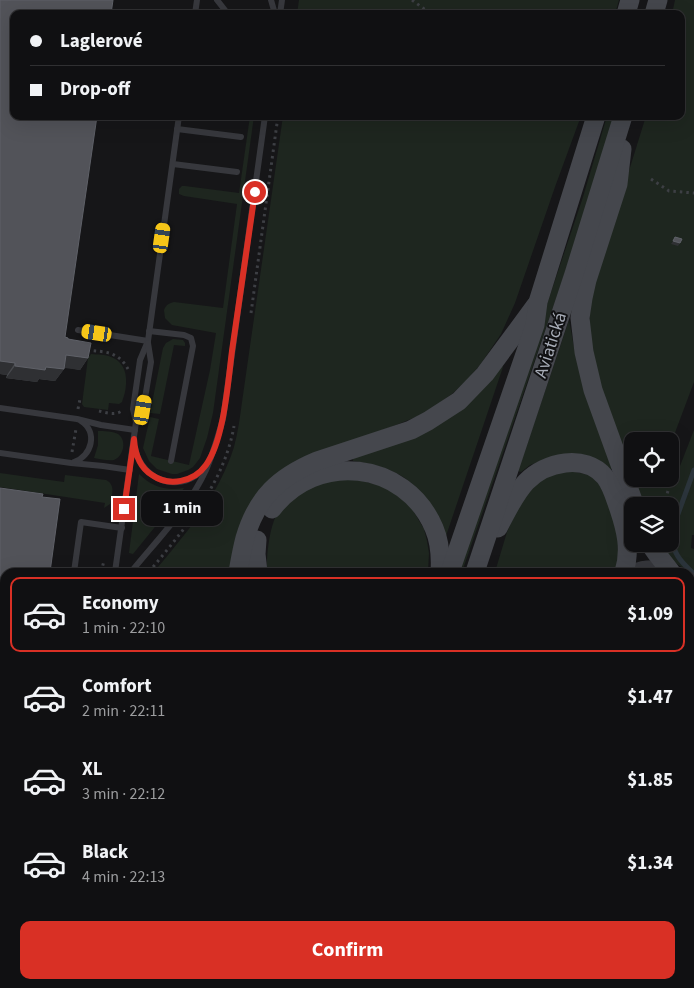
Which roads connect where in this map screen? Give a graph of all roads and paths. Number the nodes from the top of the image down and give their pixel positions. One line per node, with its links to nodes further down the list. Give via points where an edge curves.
1 (217, 0): 3 (lane)
2 (412, 0): 4 (path)
3 (225, 10)
4 (426, 10)
5 (178, 120): 10 (lane)
6 (265, 120): 33 (lane, via 222,419)
7 (595, 120): 16 (main road, Aviatická)
8 (623, 120): 49 (main road, Aviatická)
9 (624, 120): 37 (main road, via 618,184 587,280 580,318 593,390)
10 (177, 129): 11 (lane); 12 (lane)
11 (241, 137)
12 (173, 164): 13 (lane); 18 (lane)
13 (237, 172)
14 (651, 179): 15 (path, via 669,191)
15 (694, 193)
16 (538, 302): 44 (main road, via 485,374 443,413 411,430 310,464 282,480 264,498 253,517); 48 (main road, Aviatická, via 535,325)
17 (78, 330): 19 (lane)
18 (149, 331): 19 (lane); 34 (lane, via 184,335 191,338 193,346)
19 (148, 342): 27 (lane, via 140,360 133,408); 27 (lane, via 151,362 143,410)
20 (85, 349): 21 (path, via 115,355 127,367)
21 (129, 374)
22 (80, 399): 26 (path)
23 (125, 407): 25 (path, via 116,414)
24 (0, 408): 26 (lane)
25 (97, 411)
26 (77, 416): 29 (lane, via 102,425); 35 (lane, via 89,428 90,446 81,460)
27 (136, 422): 29 (lane)
28 (76, 428): 32 (path)
29 (135, 430): 30 (lane)
30 (134, 439): 33 (lane, via 140,462 150,474 165,481 181,481 196,475); 36 (lane)
31 (0, 453): 35 (lane)
32 (72, 455)
33 (211, 457): 43 (lane, via 184,506)
34 (171, 461)
35 (71, 463): 36 (lane)
36 (130, 470): 38 (lane)
37 (632, 497)
38 (122, 528): 41 (lane, via 81,522); 42 (lane)
39 (257, 540): 45 (main road); 46 (main road); 47 (main road, via 269,513 288,491 313,476 356,470 385,478 404,489 419,504 434,529)
40 (656, 552): 52 (main road)
41 (75, 568)
42 (116, 568)
43 (134, 568)
44 (239, 568)
45 (248, 568)
46 (258, 568)
47 (440, 568)
48 (451, 568)
49 (476, 568)
50 (477, 568): 51 (main road, via 526,482 556,464 575,462 592,467 610,484 627,538)
51 (625, 568)
52 (667, 568)

